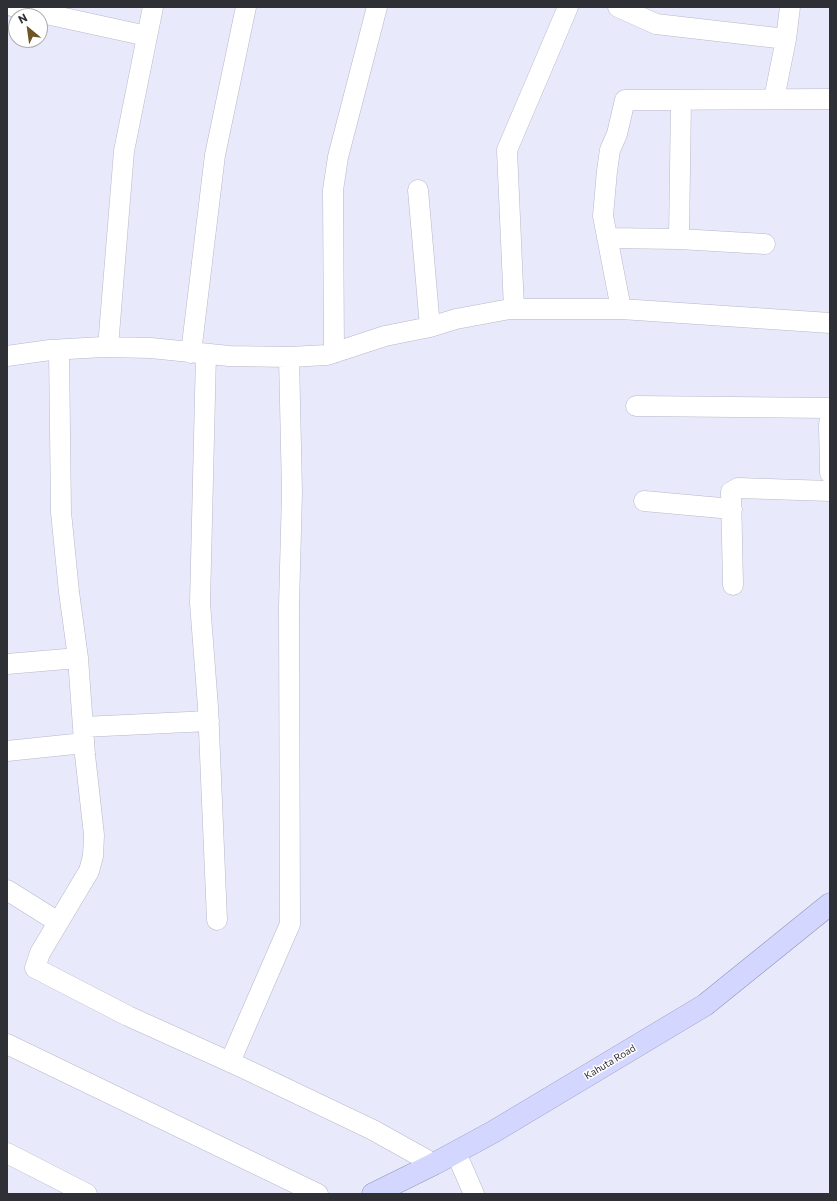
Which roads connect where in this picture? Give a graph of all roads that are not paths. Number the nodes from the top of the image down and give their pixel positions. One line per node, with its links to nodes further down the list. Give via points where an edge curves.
1 (14, 7): 8 (street)
2 (153, 7): 9 (street)
3 (246, 7): 24 (street, via 215,155)
4 (377, 7): 25 (street, via 338,157 333,190)
5 (568, 7): 18 (street, via 507,150)
6 (618, 7): 10 (street, via 656,24)
7 (790, 7): 10 (street)
8 (54, 11): 9 (street)
9 (147, 36): 22 (street, via 124,151)
10 (786, 39): 11 (street)
11 (774, 99): 12 (street); 13 (street)
12 (830, 99)
13 (681, 100): 15 (street, via 625,100 617,134 610,150 607,171 603,216); 16 (street)
14 (418, 190): 21 (street)
15 (607, 238): 16 (street); 19 (street)
16 (680, 239): 17 (street)
17 (765, 244)
18 (514, 309): 19 (street); 21 (street, via 456,319)
19 (621, 309): 20 (street)
20 (830, 323)
21 (430, 327): 25 (street, via 385,336)
22 (108, 347): 23 (street); 24 (street)
23 (59, 350): 26 (street); 37 (street, via 61,512)
24 (198, 353): 27 (street); 39 (street, via 200,603)
25 (334, 353): 27 (street)
26 (7, 356)
27 (289, 357): 47 (street, via 292,492 289,606 290,924)
28 (636, 406): 29 (street)
29 (830, 408)
30 (830, 415): 31 (street)
31 (830, 454): 32 (street)
32 (830, 474)
33 (830, 491): 35 (street, via 738,488 731,492)
34 (644, 501): 35 (street)
35 (732, 509): 36 (street)
36 (733, 585)
37 (78, 658): 38 (street); 40 (street)
38 (7, 664)
39 (208, 721): 40 (street); 44 (street)
40 (84, 735): 41 (street); 45 (street, via 94,835 93,856 89,870)
41 (7, 751)
42 (7, 890): 45 (street)
43 (830, 904): 48 (highway, Kahuta Road, via 705,1005)
44 (217, 920)
45 (58, 922): 47 (street, via 40,953 35,968 128,1016)
46 (7, 1044): 52 (street)
47 (230, 1062): 50 (street, via 373,1130)
48 (456, 1152): 50 (highway, Kahuta Road); 54 (street)
49 (7, 1153): 51 (street)
50 (434, 1164): 53 (highway, Kahuta Road)
51 (87, 1194)
52 (318, 1194)
53 (373, 1194)
54 (474, 1194)

